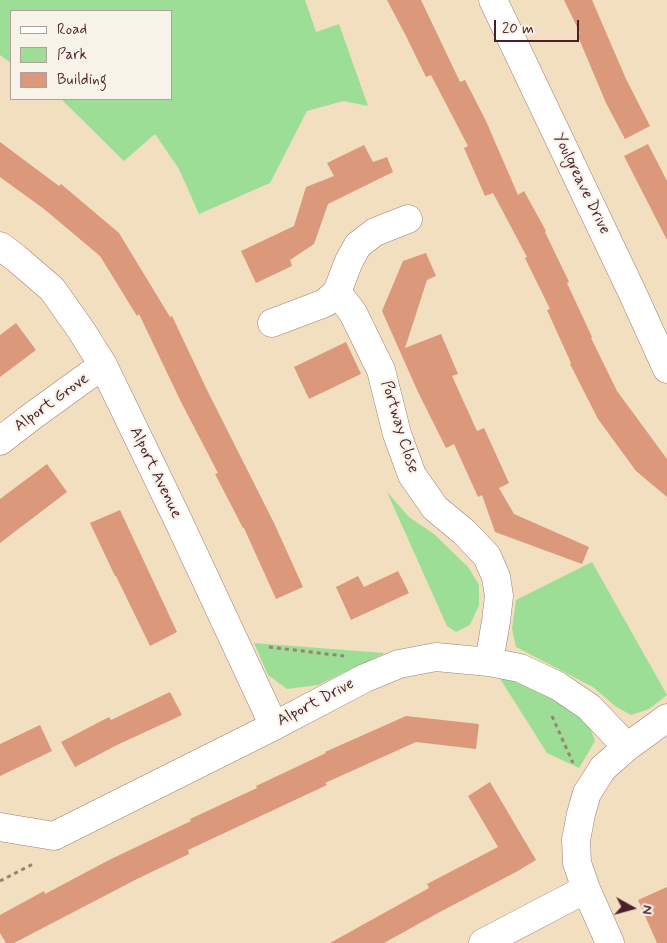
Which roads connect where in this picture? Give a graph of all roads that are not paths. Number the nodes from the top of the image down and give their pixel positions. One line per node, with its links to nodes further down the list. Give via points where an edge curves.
1 (494, 0): 7 (street, Youlgreave Drive)
2 (408, 219): 4 (street, via 375,232 358,245)
3 (0, 246): 6 (street, Alport Avenue, via 52,289)
4 (337, 292): 5 (street, via 325,303); 9 (street, Portway Close, via 353,312 381,370 412,475 435,508 487,556 496,577 499,596)
5 (272, 323)
6 (103, 365): 8 (street, Alport Grove); 11 (street, Alport Avenue)
7 (667, 369)
8 (0, 441)
9 (489, 662): 11 (street, Alport Drive, via 436,657 399,664 365,678); 12 (street, Alport Drive, via 520,668 558,686 589,707)
10 (667, 718): 12 (street)
11 (274, 726): 13 (street, Alport Drive, via 54,836)
12 (627, 747): 14 (street, via 603,768 588,793 581,814 576,840 577,863)
13 (0, 827)
14 (586, 889): 15 (street); 16 (street)
15 (483, 943)
16 (610, 943)

